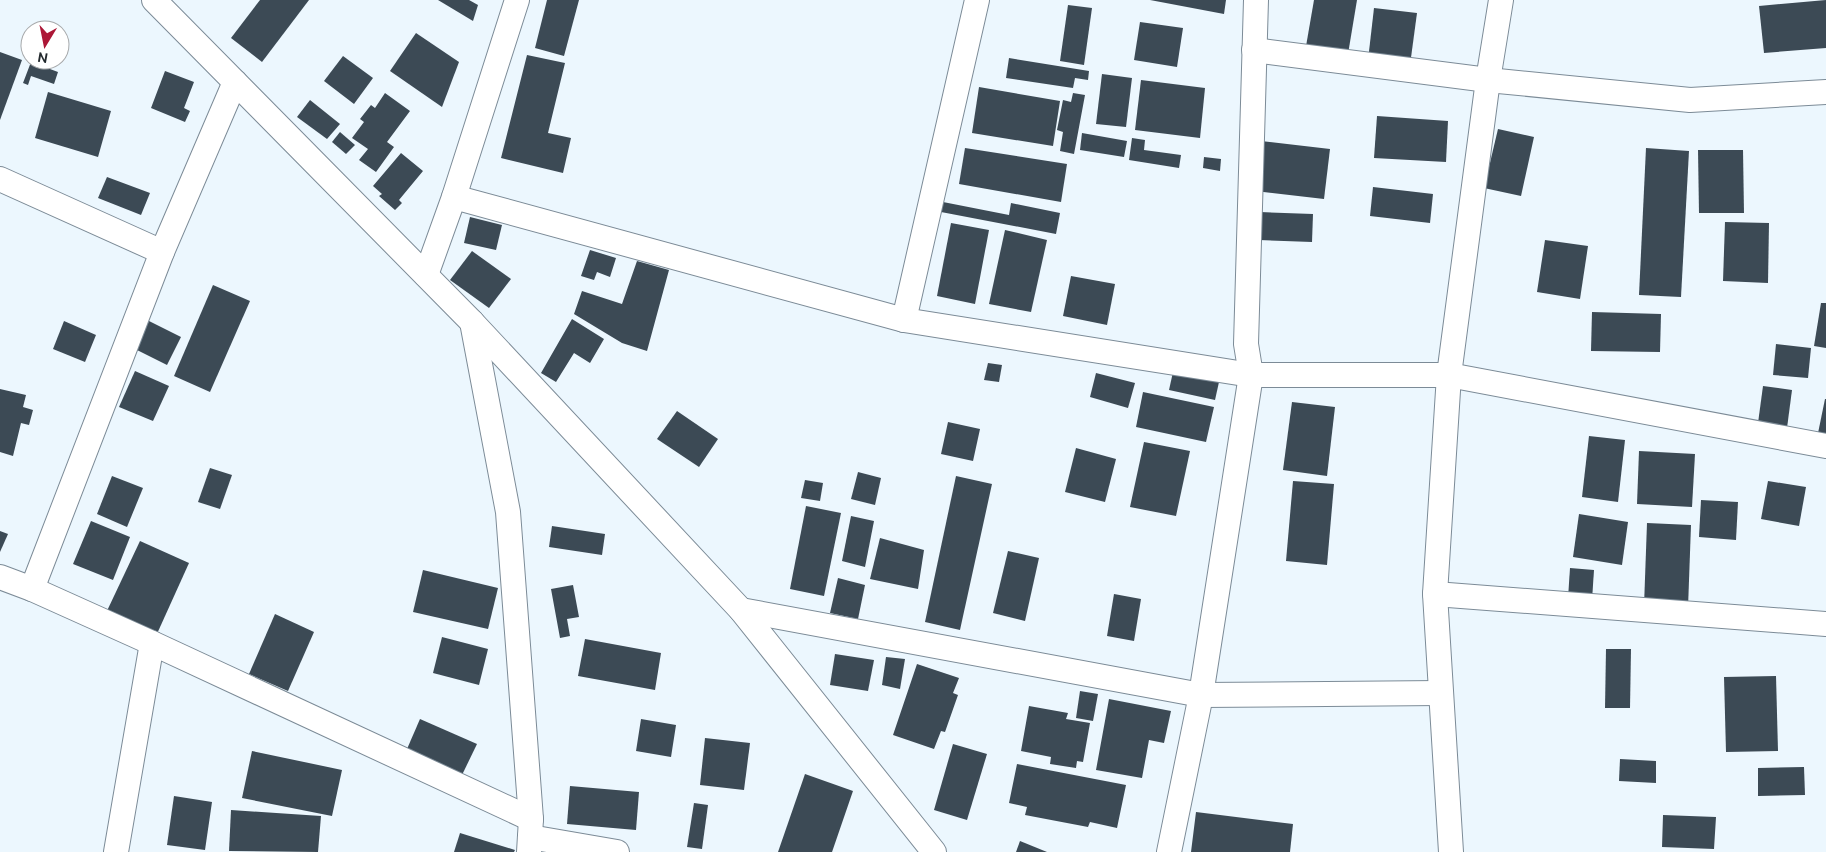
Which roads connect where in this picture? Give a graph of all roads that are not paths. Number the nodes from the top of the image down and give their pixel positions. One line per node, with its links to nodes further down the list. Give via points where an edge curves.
1 (154, 0): 8 (street)
2 (517, 0): 11 (street)
3 (977, 0): 14 (street)
4 (1256, 0): 6 (street)
5 (1501, 0): 7 (street)
6 (1254, 50): 7 (street); 16 (street, via 1246,344)
7 (1488, 80): 9 (street, via 1690,100); 17 (street)
8 (235, 82): 12 (street); 13 (street)
9 (1826, 92)
10 (0, 179): 12 (street)
11 (454, 197): 13 (street); 14 (street)
12 (162, 252): 20 (street)
13 (426, 275): 15 (street)
14 (904, 320): 16 (street)
15 (472, 322): 22 (street); 27 (street, via 508,512)
16 (1251, 375): 17 (street); 26 (street)
17 (1448, 375): 18 (street); 21 (street)
18 (1826, 446)
19 (0, 577): 20 (street)
20 (32, 589): 24 (street)
21 (1435, 594): 23 (street); 25 (street)
22 (741, 610): 26 (street); 30 (street)
23 (1826, 624)
24 (152, 643): 27 (street); 28 (street)
25 (1440, 693): 26 (street); 32 (street)
26 (1201, 695): 31 (street)
27 (530, 836): 29 (street)
28 (116, 852)
29 (617, 852)
30 (934, 852)
31 (1169, 852)
32 (1451, 852)

